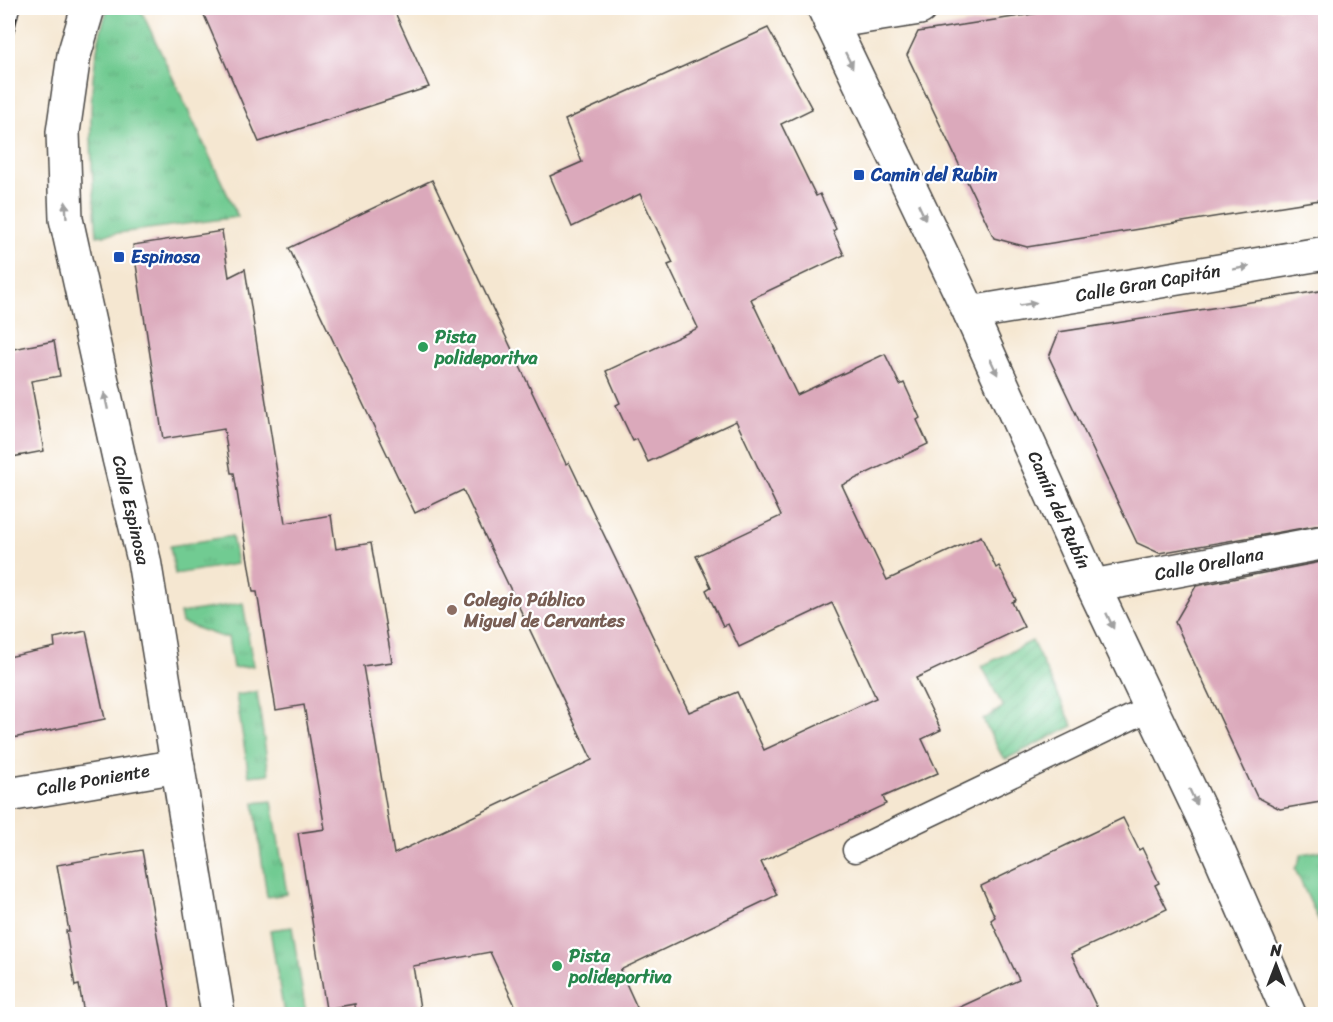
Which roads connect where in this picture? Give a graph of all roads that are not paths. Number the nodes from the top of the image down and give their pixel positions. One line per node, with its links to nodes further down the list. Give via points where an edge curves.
1 (88, 8): 9 (street, Calle Espinosa, one-way to 1, via 144,560 66,219 63,132 74,55)
2 (920, 8): 3 (street)
3 (827, 15): 5 (street, Camín del Rubín, one-way to 5)
4 (1326, 253): 5 (street, Calle Gran Capitán, one-way to 4)
5 (970, 314): 7 (street, Camín del Rubín, one-way to 7)
6 (1326, 542): 7 (street, Calle Orellana)
7 (1093, 586): 8 (street, Camín del Rubín, one-way to 8)
8 (1151, 708): 11 (lane); 13 (street, Camín del Rubín, one-way to 13)
9 (178, 766): 10 (street, Calle Poniente); 12 (street, Calle Espinosa)
10 (8, 795)
11 (855, 850)
12 (218, 1014)
13 (1289, 1014)

